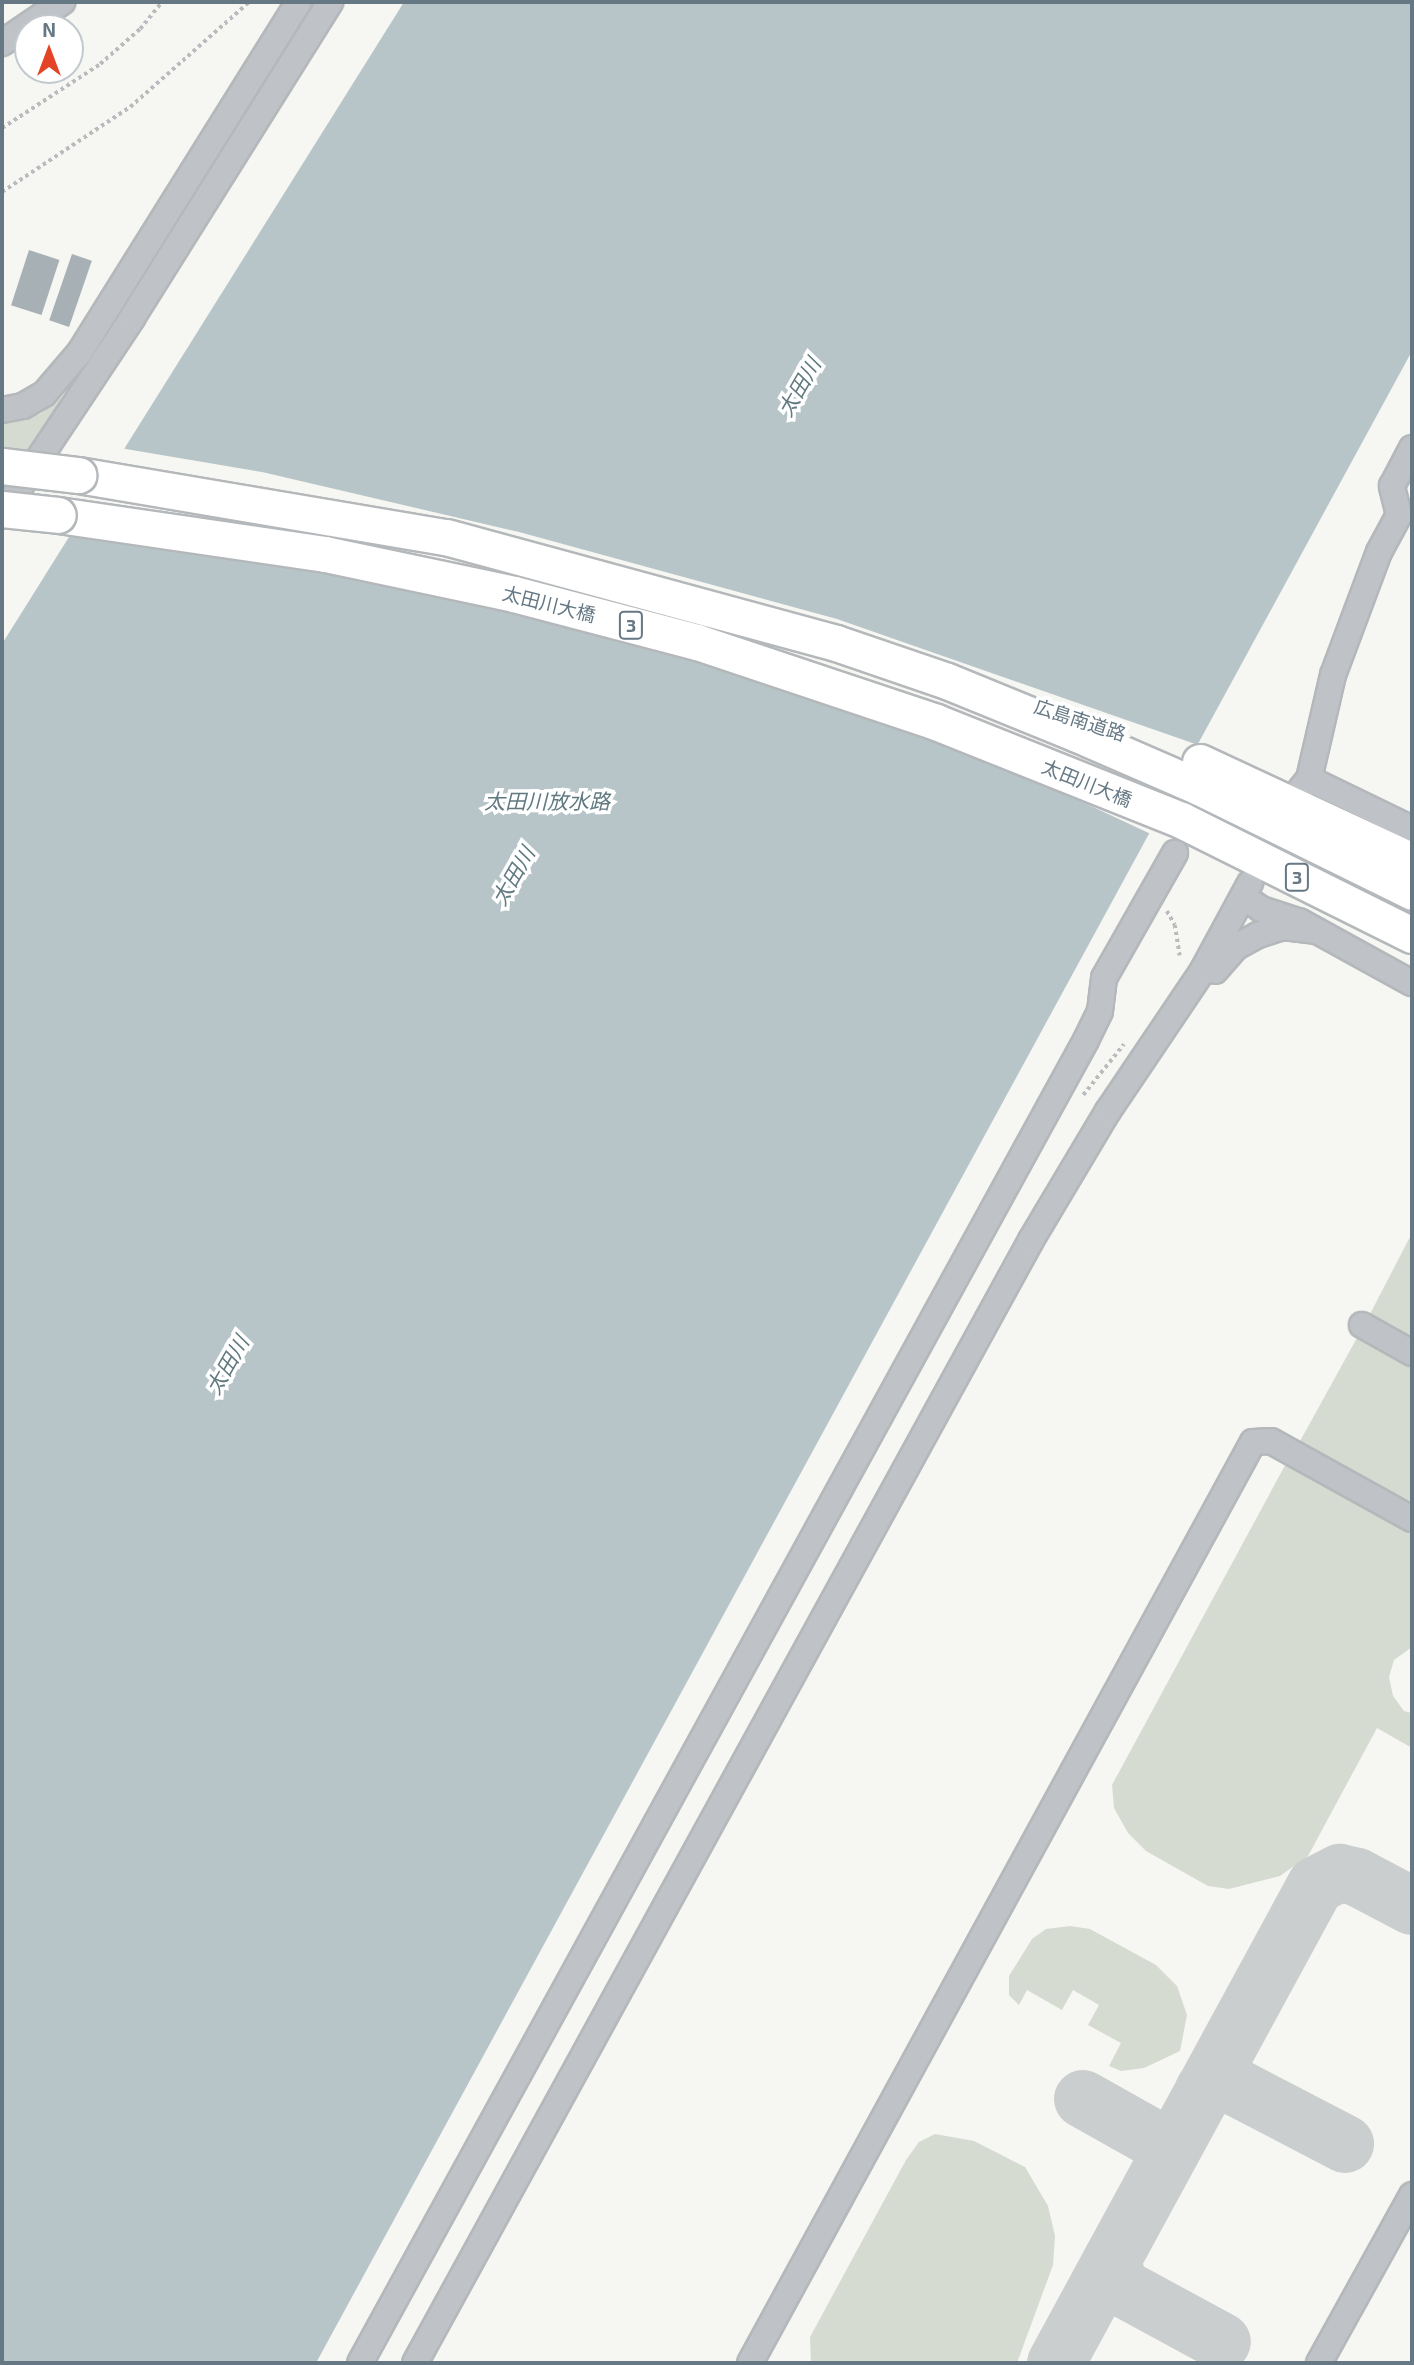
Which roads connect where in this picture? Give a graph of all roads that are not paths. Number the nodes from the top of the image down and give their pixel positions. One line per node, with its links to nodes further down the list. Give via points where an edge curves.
1 (62, 2): 4 (street)
2 (299, 2): 5 (street, via 80,352 44,394 23,406)
3 (331, 2): 8 (street, via 132,318)
4 (5, 37)
5 (2, 410)
6 (1412, 448): 11 (street, via 1392,486 1399,515 1333,675 1304,785)
7 (2, 466): 9 (highway, 太田川大橋 / 3, bridge, via 288,507 539,559 718,607)
8 (2, 512): 12 (highway, 太田川大橋 / 3, bridge, via 193,531 338,556 514,594 697,642 936,722)
9 (947, 681): 10 (highway, 広島南道路 / 3, via 1082,718)
10 (1204, 777): 13 (highway); 14 (highway, 広島南道路 / 3)
11 (1412, 829)
12 (1178, 837): 16 (highway, 3); 23 (street, via 1104,978 1100,1011 1086,1040)
13 (1412, 861)
14 (1412, 892)
15 (1317, 931): 17 (street); 18 (street, via 1273,929 1226,956 1178,1038 1116,1120); 18 (street, via 1261,909 1247,890 1203,970 1108,1111)
16 (1412, 935)
17 (1412, 983)
18 (1098, 1135): 24 (street, via 1031,1240)
19 (1362, 1325): 20 (street)
20 (1412, 1353)
21 (1412, 1519): 25 (street, via 1271,1441 1253,1443)
22 (1412, 2195): 26 (street)
23 (360, 2363)
24 (415, 2363)
25 (750, 2363)
26 (1319, 2363)

